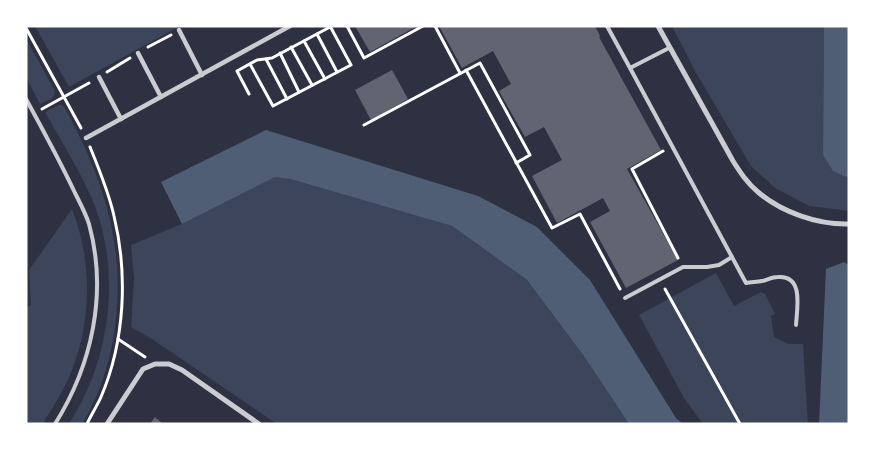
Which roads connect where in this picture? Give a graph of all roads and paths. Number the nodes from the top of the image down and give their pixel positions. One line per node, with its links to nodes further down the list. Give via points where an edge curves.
1 (290, 26): 22 (street)
2 (347, 26): 3 (path, via 364,58)
3 (423, 26)
4 (435, 26): 21 (path)
5 (607, 26): 18 (lane)
6 (658, 26): 13 (street)
7 (330, 27): 10 (path); 20 (path, via 351,65)
8 (26, 28): 23 (path, via 64,97)
9 (179, 30): 14 (path); 22 (street)
10 (317, 34): 11 (path); 20 (path)
11 (304, 41): 12 (path); 24 (path)
12 (292, 47): 15 (path); 25 (path)
13 (669, 48): 18 (lane); 36 (street, via 733,161 758,192 791,212 816,220)
14 (138, 53): 23 (path); 28 (street)
15 (280, 53): 16 (path); 26 (path)
16 (266, 58): 17 (path); 30 (path)
17 (250, 64): 27 (path, via 237,71); 30 (path, via 273,106)
18 (630, 68): 34 (lane)
19 (466, 70): 21 (path); 35 (path); 35 (path, via 480,63 530,155)
20 (337, 72): 24 (path)
21 (460, 73): 32 (path)
22 (202, 74): 28 (street)
23 (99, 77): 31 (street)
24 (325, 79): 25 (path)
25 (312, 85): 26 (path)
26 (299, 92): 30 (path)
27 (249, 94)
28 (161, 97): 31 (street)
29 (26, 99): 44 (lane, via 89,223 96,261 94,327 75,387)
30 (287, 99)
31 (121, 119): 33 (street)
32 (364, 125)
33 (86, 138)
34 (672, 146): 37 (lane); 38 (path, via 632,169)
35 (516, 163): 40 (path, via 552,228 580,214)
36 (849, 224)
37 (732, 257): 38 (lane, via 719,265); 41 (lane, via 746,283 778,277 795,284)
38 (683, 267): 39 (lane)
39 (660, 280): 40 (lane); 47 (path)
40 (625, 298)
41 (796, 324)
42 (118, 339): 43 (path)
43 (155, 364): 45 (street, via 143,369); 46 (street, via 169,364 182,370)
44 (54, 424)
45 (107, 424)
46 (259, 424)
47 (740, 424)

